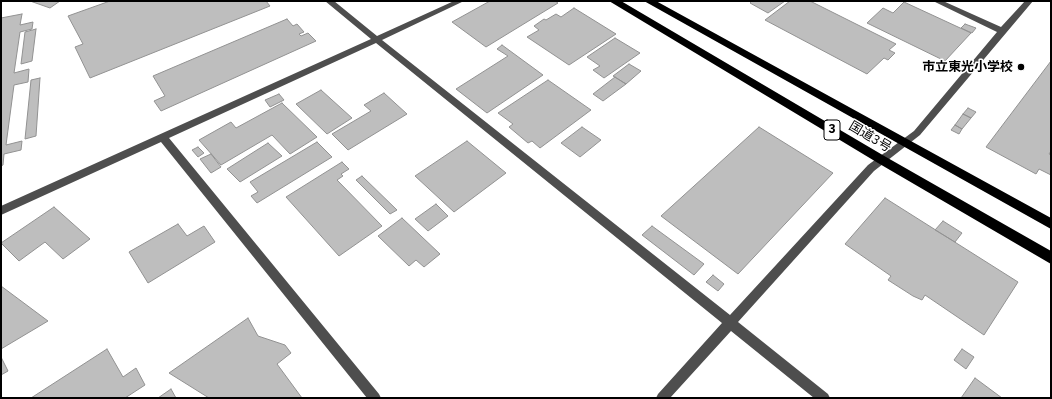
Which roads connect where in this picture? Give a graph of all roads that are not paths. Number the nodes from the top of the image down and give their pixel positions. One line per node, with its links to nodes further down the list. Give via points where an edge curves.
1 (329, 1): 8 (street)
2 (460, 1): 8 (street)
3 (614, 1): 11 (highway, 国道3号 / 3)
4 (649, 1): 10 (highway, 国道3号 / 3)
5 (937, 1): 7 (street)
6 (1029, 1): 7 (street)
7 (1002, 31): 10 (street, via 917,133)
8 (377, 38): 9 (street); 15 (street)
9 (163, 136): 12 (street); 16 (street)
10 (904, 143): 11 (street); 13 (highway, 国道3号 / 3)
11 (882, 160): 14 (highway, 国道3号 / 3); 15 (street, via 871,168)
12 (1, 211)
13 (1051, 224)
14 (1051, 258)
15 (730, 323): 17 (street); 18 (street)
16 (375, 398)
17 (662, 398)
18 (824, 398)

